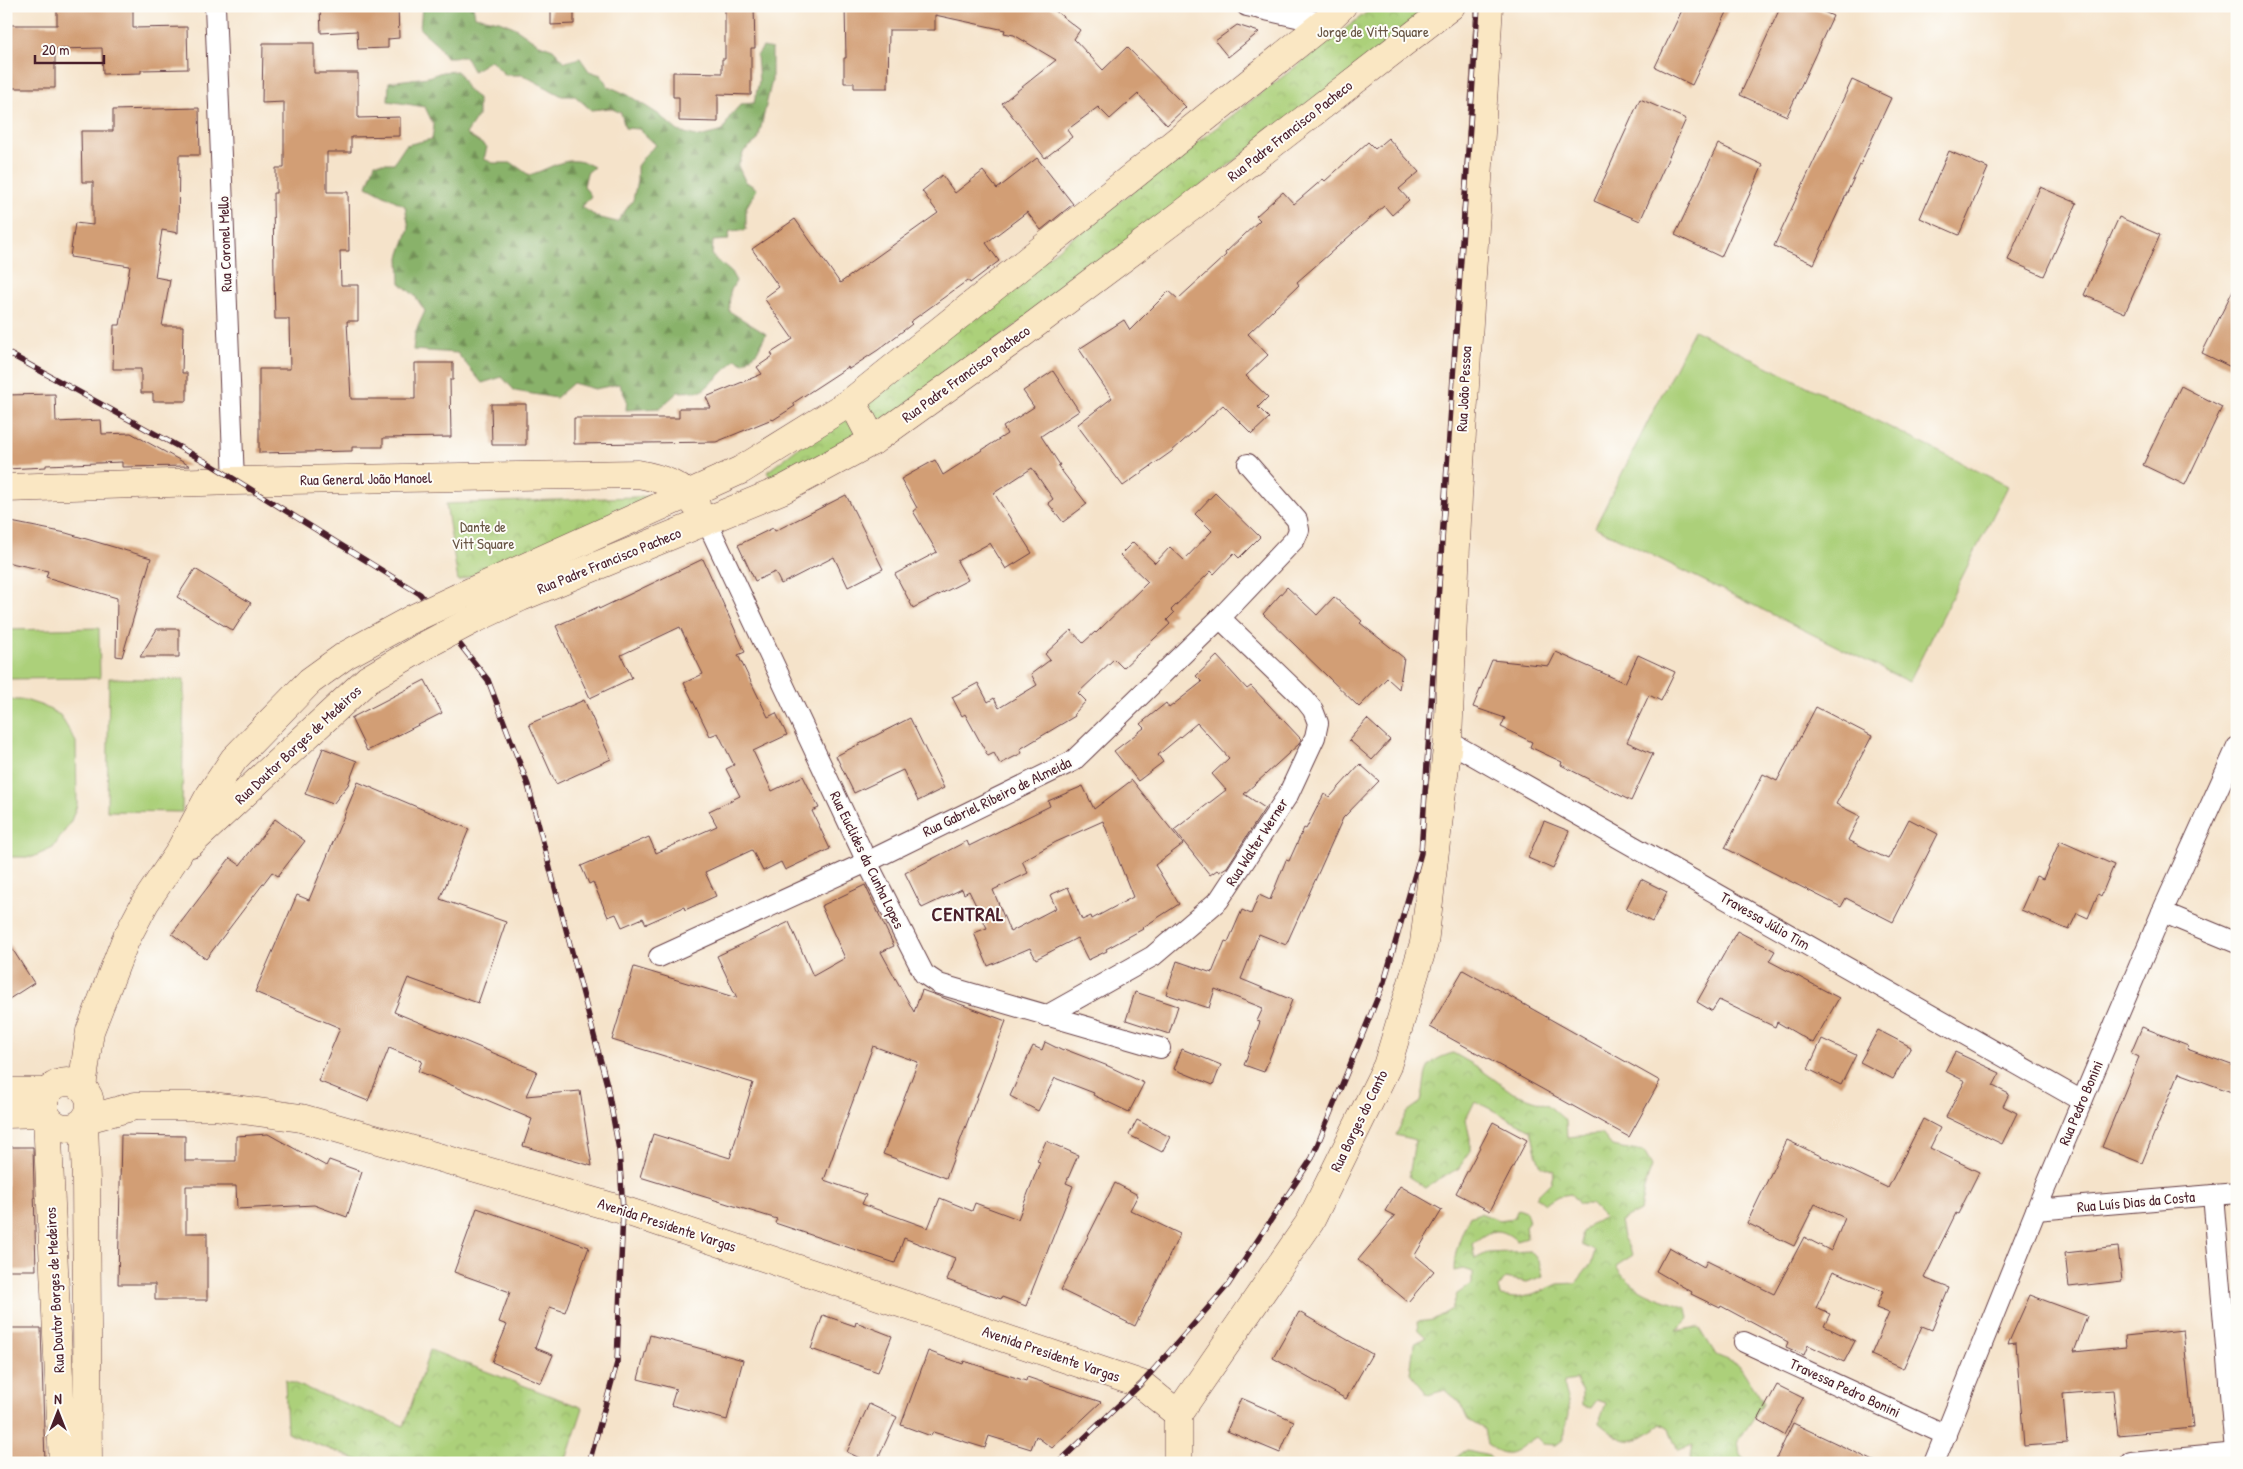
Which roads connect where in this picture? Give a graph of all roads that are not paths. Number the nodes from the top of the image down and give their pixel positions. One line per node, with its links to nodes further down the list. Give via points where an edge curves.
1 (215, 6): 11 (street, Rua Coronel Mello)
2 (1248, 6): 6 (street)
3 (1451, 6): 9 (main road, Rua Padre Francisco Pacheco, via 1174,220)
4 (1490, 6): 7 (main road, Rua João Pessoa)
5 (1500, 6): 7 (main road, Rua João Pessoa)
6 (1333, 15): 8 (main road, Rua Padre Francisco Pacheco)
7 (1489, 37): 20 (main road, Rua João Pessoa, via 1458,496)
8 (852, 401): 9 (main road); 13 (main road, Rua Padre Francisco Pacheco, via 741,470)
9 (873, 441): 14 (main road, Rua Padre Francisco Pacheco, via 784,489)
10 (1248, 464): 15 (street, Rua Gabriel Ribeiro de Almeida, via 1297,520 1299,530)
11 (234, 481): 12 (main road, Rua General João Manoel); 13 (main road, Rua General João Manoel, via 638,474 660,478)
12 (6, 488)
13 (689, 494): 14 (main road, Rua General João Manoel); 16 (main road, Rua Padre Francisco Pacheco, bridge)
14 (706, 520): 17 (main road, Rua Padre Francisco Pacheco, bridge, via 521,597); 23 (street, Rua Euclides da Cunha Lopes)
15 (1220, 618): 23 (street, Rua Gabriel Ribeiro de Almeida, via 1073,761); 27 (street, Rua Walter Werner, via 1305,700 1318,723 1316,737 1288,795 1219,900 1153,956)
16 (412, 619): 18 (main road, Rua Doutor Borges de Medeiros)
17 (424, 646): 19 (main road, Rua Doutor Borges de Medeiros)
18 (346, 655): 19 (main road); 22 (main road, Rua Doutor Borges de Medeiros, via 310,682 234,759 208,798)
19 (368, 679): 22 (main road, Rua Doutor Borges de Medeiros)
20 (1448, 741): 30 (street, Travessa Júlio Tim); 37 (main road, Rua Borges do Canto, via 1424,943 1387,1066 1310,1222)
21 (2237, 747): 24 (street, Rua Pedro Bonini)
22 (178, 854): 31 (main road, Rua Doutor Borges de Medeiros, via 125,941 90,1031)
23 (866, 862): 26 (street, Rua Gabriel Ribeiro de Almeida); 27 (street, Rua Euclides da Cunha Lopes, via 924,974 939,984)
24 (2162, 912): 25 (street); 30 (street, Rua Pedro Bonini)
25 (2237, 943)
26 (659, 957)
27 (1046, 1016): 28 (street, Rua Euclides da Cunha Lopes)
28 (1160, 1048)
29 (6, 1092): 31 (main road, Avenida Presidente Vargas)
30 (2082, 1101): 35 (street, Rua Pedro Bonini)
31 (67, 1104): 32 (main road, Avenida Presidente Vargas); 37 (main road, Avenida Presidente Vargas, via 214,1106 301,1118 623,1210 1141,1384); 40 (main road, Rua Doutor Borges de Medeiros); 41 (main road, Rua Doutor Borges de Medeiros, via 86,1191)
32 (6, 1114)
33 (2237, 1193): 34 (street, Rua Luís Dias da Costa)
34 (2213, 1195): 35 (street, Rua Luís Dias da Costa); 39 (street)
35 (2036, 1210): 38 (street, Rua Pedro Bonini)
36 (1744, 1342): 38 (street, Travessa Pedro Bonini)
37 (1178, 1414): 42 (main road)
38 (1946, 1435): 43 (street, Rua Pedro Bonini)
39 (2236, 1456): 44 (street)
40 (63, 1463)
41 (88, 1463)
42 (1178, 1463)
43 (1934, 1463)
44 (2131, 1463)

